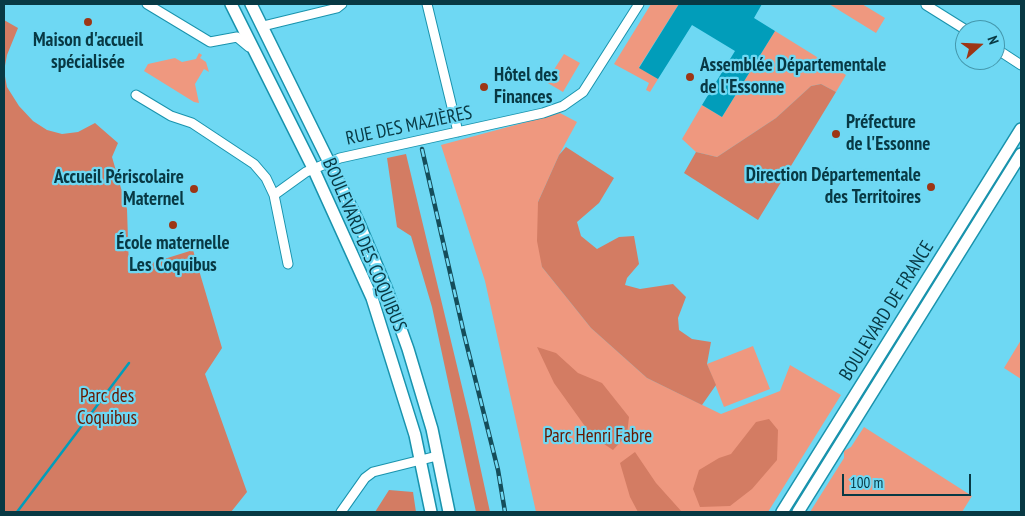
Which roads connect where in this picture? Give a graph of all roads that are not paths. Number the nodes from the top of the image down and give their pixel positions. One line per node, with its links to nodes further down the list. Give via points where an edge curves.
1 (147, 4): 11 (street, via 210,42 237,37)
2 (231, 4): 11 (main road, BOULEVARD DES COQUIBUS)
3 (251, 4): 10 (main road, BOULEVARD DES COQUIBUS)
4 (342, 4): 8 (street, via 337,8)
5 (427, 4): 16 (street)
6 (639, 4): 16 (street, RUE DES MAZIÈRES, via 589,83 573,100 543,113)
7 (926, 5): 9 (street)
8 (326, 7): 10 (street)
9 (955, 23)
10 (263, 26): 18 (main road, BOULEVARD DES COQUIBUS)
11 (254, 53): 19 (main road, BOULEVARD DES COQUIBUS)
12 (1005, 55): 13 (street)
13 (1021, 65)
14 (136, 95): 20 (street, via 171,116 192,123 241,154 266,178)
15 (1021, 129): 27 (main road, BOULEVARD DE FRANCE)
16 (458, 132): 18 (street, RUE DES MAZIÈRES)
17 (1021, 154): 28 (main road, BOULEVARD DE FRANCE)
18 (329, 161): 19 (street, RUE DES MAZIÈRES); 22 (main road, BOULEVARD DES COQUIBUS, via 387,290 408,349)
19 (313, 168): 20 (street, RUE DES MAZIÈRES); 23 (main road, BOULEVARD DES COQUIBUS, via 372,298)
20 (274, 195): 21 (street)
21 (288, 264)
22 (437, 456): 23 (street); 26 (main road, BOULEVARD DES COQUIBUS)
23 (420, 459): 24 (street, via 373,472); 25 (main road, BOULEVARD DES COQUIBUS)
24 (341, 512)
25 (431, 512)
26 (449, 512)
27 (782, 512)
28 (798, 512)

